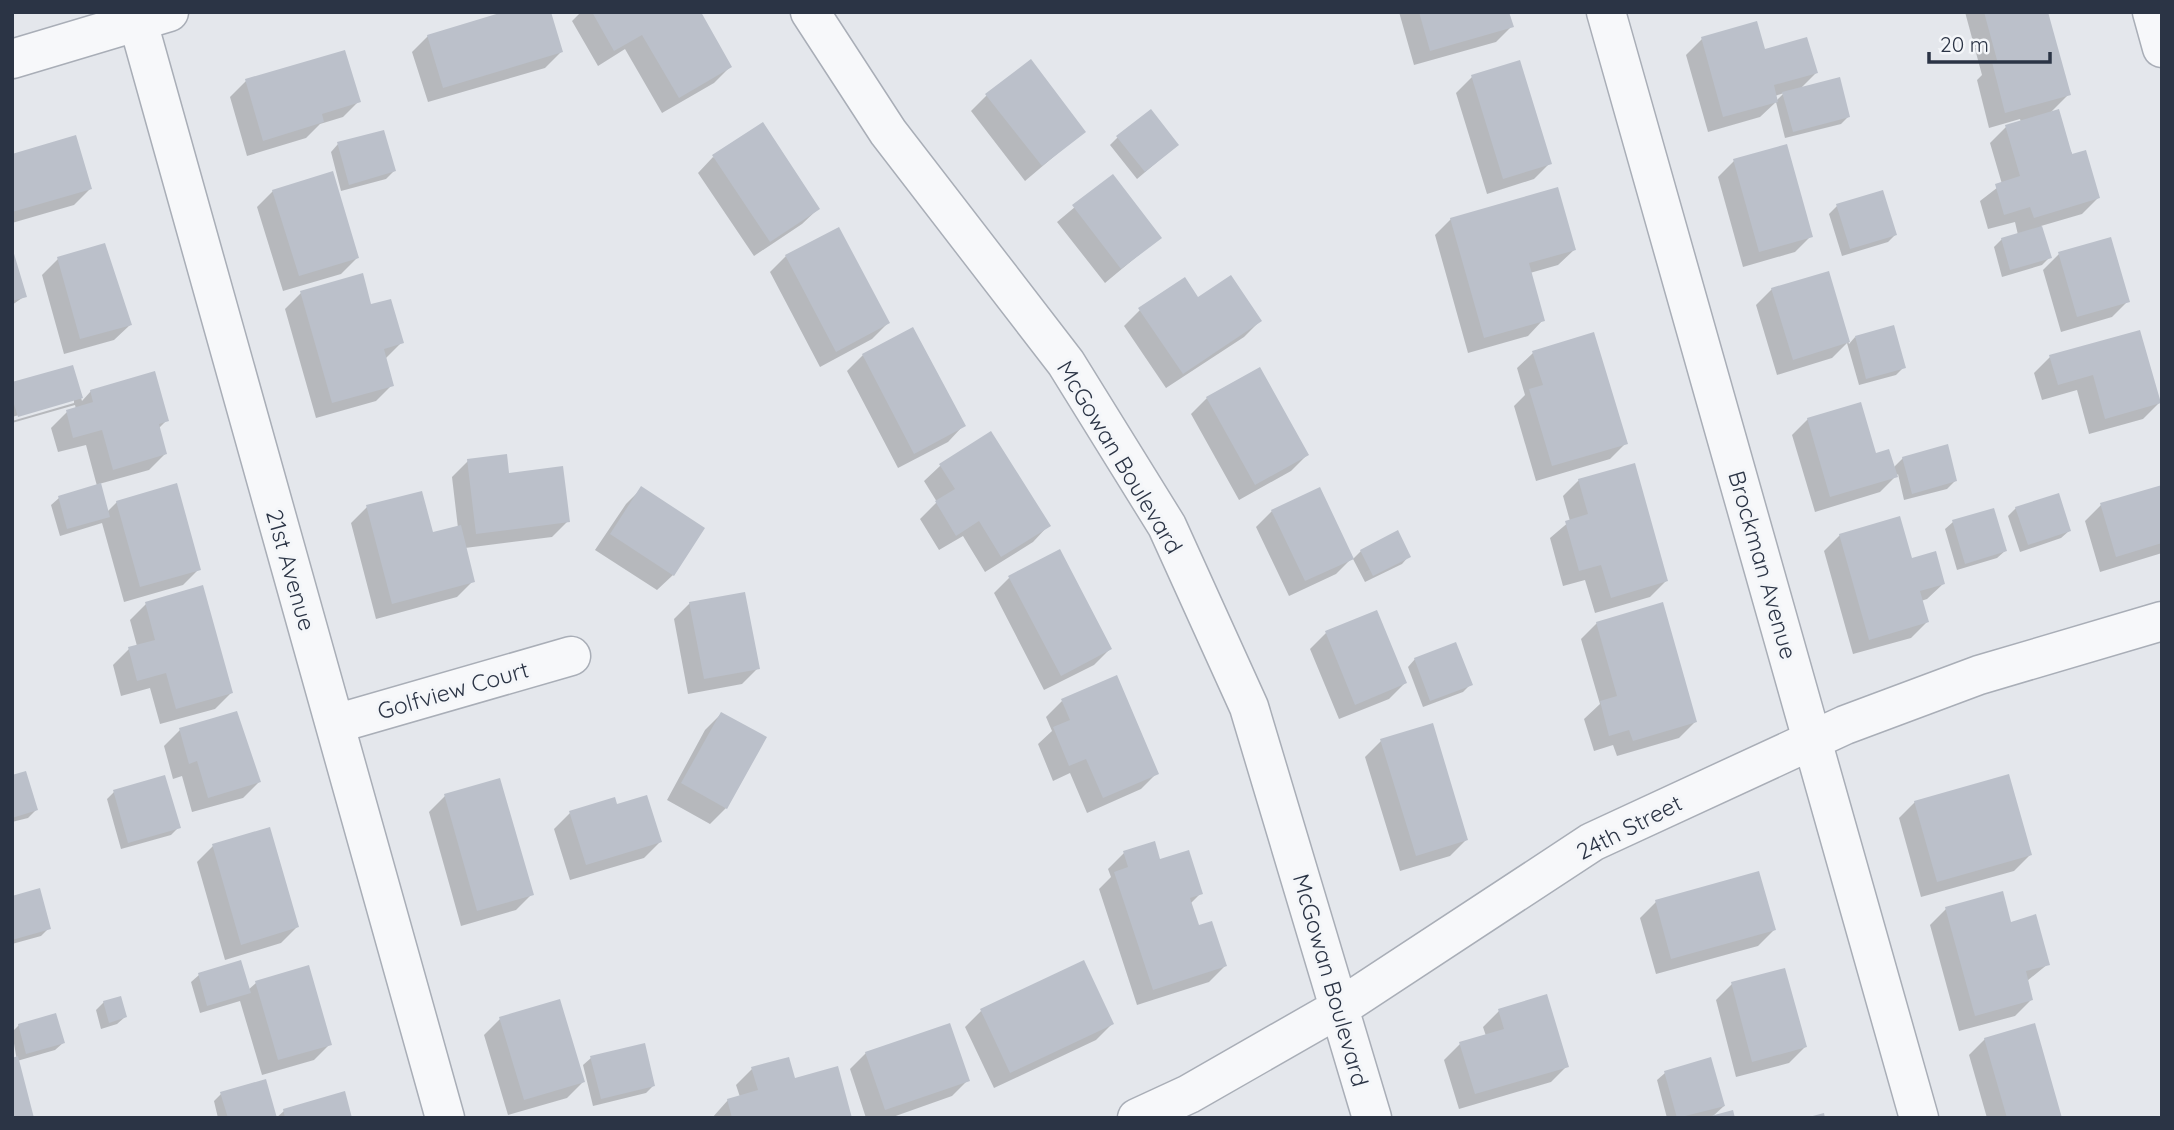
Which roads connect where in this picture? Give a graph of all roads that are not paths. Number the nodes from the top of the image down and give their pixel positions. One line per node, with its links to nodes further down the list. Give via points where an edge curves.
1 (810, 12): 9 (street, McGowan Boulevard, via 888,132 1066,363 1167,526 1249,707)
2 (1606, 12): 8 (street, Brockman Avenue)
3 (153, 17): 4 (street); 7 (street, 21st Avenue)
4 (12, 59)
5 (2162, 621): 8 (street, 24th Street, via 1979,675)
6 (571, 656): 7 (street, Golfview Court)
7 (335, 724): 10 (street, 21st Avenue)
8 (1813, 739): 9 (street, 24th Street, via 1592,842); 13 (street, Brockman Avenue)
9 (1341, 1007): 11 (street, 24th Street, via 1189,1094); 12 (street, McGowan Boulevard)
10 (445, 1118)
11 (1137, 1118)
12 (1372, 1118)
13 (1919, 1118)

